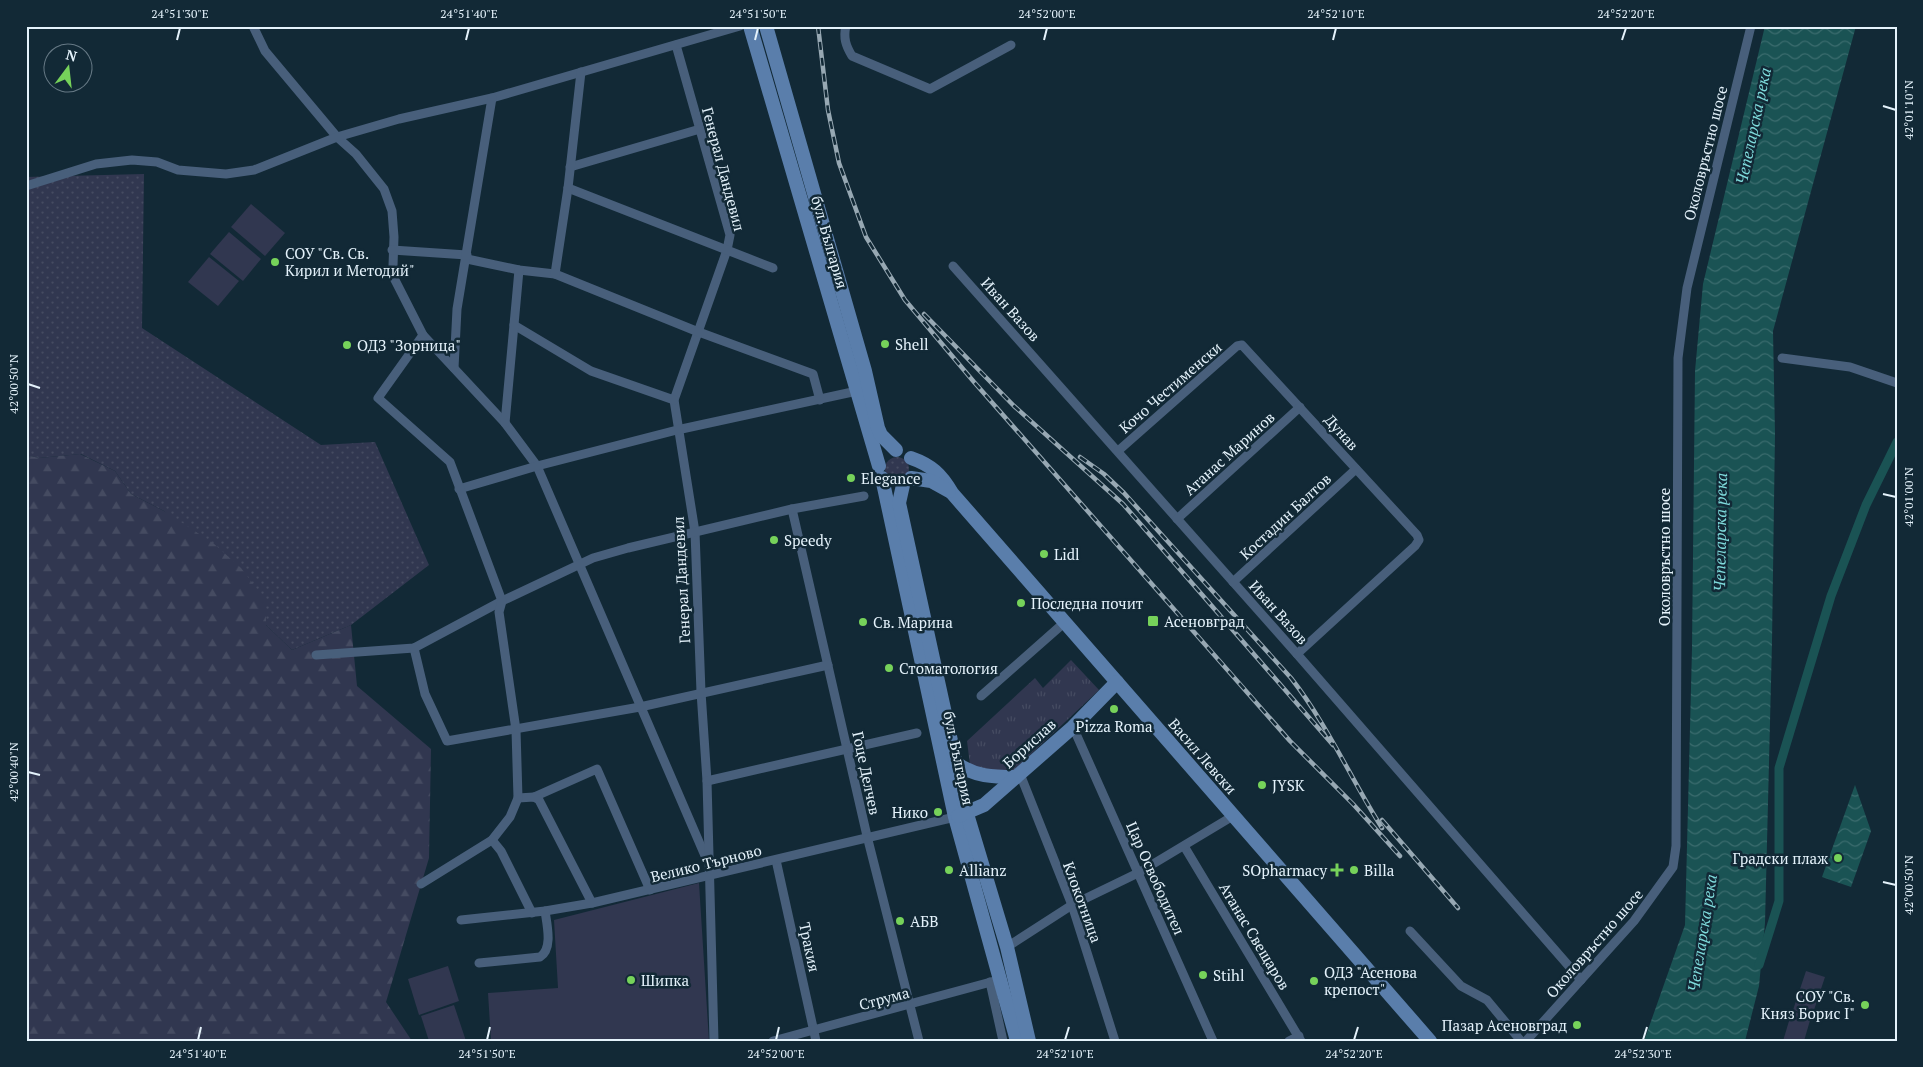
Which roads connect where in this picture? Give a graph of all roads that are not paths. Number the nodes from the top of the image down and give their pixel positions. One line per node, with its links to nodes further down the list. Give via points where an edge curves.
1 (254, 26): 12 (street, via 265,51)
2 (740, 26): 7 (street)
3 (750, 26): 30 (main road, бул. България)
4 (766, 26): 36 (main road, бул. България, via 865,371 876,423 881,435)
5 (846, 26): 8 (street, via 846,46 852,56 930,89)
6 (1751, 26): 91 (street, Околовръстно шосе, via 1687,288 1678,358 1676,846 1672,867 1664,882)
7 (676, 45): 9 (street); 11 (street, Генерал Дандевил)
8 (1011, 45)
9 (581, 72): 10 (street); 13 (street)
10 (492, 98): 12 (street, via 410,116); 18 (street)
11 (700, 129): 13 (street); 17 (street, Генерал Дандевил, via 730,235)
12 (338, 137): 14 (street, via 254,170 226,174 178,170 157,162 132,160 96,164); 16 (street, via 384,189 392,210)
13 (570, 167): 15 (street)
14 (26, 186)
15 (568, 188): 17 (street); 22 (street)
16 (392, 250): 18 (street); 25 (street, via 396,280)
17 (727, 250): 20 (street); 24 (street, Генерал Дандевил)
18 (467, 257): 21 (street); 28 (street, via 457,309)
19 (953, 266): 37 (street, Иван Вазов)
20 (773, 268)
21 (519, 270): 22 (street); 23 (street)
22 (555, 274): 24 (street)
23 (514, 325): 31 (street, via 591,371); 34 (street)
24 (696, 331): 31 (street, Генерал Дандевил); 32 (street, via 813,374)
25 (424, 335): 28 (street); 43 (street, via 378,398 450,462)
26 (1242, 345): 33 (street, Дунав); 37 (street, Кочо Честименски)
27 (1782, 358): 29 (street, via 1850,367)
28 (454, 368): 34 (street)
29 (1897, 383)
30 (857, 391): 32 (street); 41 (main road, бул. България)
31 (674, 400): 35 (street, Генерал Дандевил)
32 (820, 400): 35 (street)
33 (1300, 407): 40 (street, Дунав); 47 (street, Атанас Маринов)
34 (505, 423): 39 (street)
35 (677, 430): 39 (street); 48 (street, Генерал Дандевил)
36 (896, 450): 38 (main road); 41 (main road, via 882,457)
37 (1118, 451): 47 (street, Иван Вазов)
38 (911, 458): 42 (main road, via 914,468); 44 (main road, Васил Левски, via 935,470)
39 (537, 466): 43 (street); 49 (street)
40 (1356, 469): 50 (street, Костадин Балтов); 54 (street, Дунав, via 1419,540)
41 (880, 472): 42 (main road, via 890,485); 70 (main road, бул. България)
42 (907, 481): 44 (main road, Васил Левски, via 932,481); 65 (main road, бул. България, via 899,503)
43 (459, 489): 51 (street)
44 (952, 493): 52 (main road, Васил Левски)
45 (864, 496): 46 (street)
46 (792, 509): 48 (street); 56 (street, Гоце Делчев)
47 (1176, 519): 50 (street, Иван Вазов)
48 (695, 532): 49 (street, via 628,548); 58 (street, Генерал Дандевил)
49 (579, 565): 51 (street); 60 (street)
50 (1233, 582): 54 (street, Иван Вазов)
51 (502, 600): 53 (street); 62 (street, via 499,612)
52 (1065, 622): 57 (main road, Васил Левски); 59 (street)
53 (414, 648): 55 (street); 62 (street, via 425,694 447,741)
54 (1297, 654): 91 (street, Иван Вазов)
55 (316, 655)
56 (828, 665): 58 (street); 64 (street, Гоце Делчев)
57 (1117, 682): 61 (main road, Борислав); 72 (main road, Васил Левски)
58 (701, 692): 60 (street); 67 (street, Генерал Дандевил)
59 (981, 696)
60 (640, 707): 62 (street); 73 (street)
61 (1073, 727): 66 (main road, Борислав); 79 (street, Цар Освободител)
62 (516, 730): 69 (street)
63 (917, 733): 64 (street)
64 (848, 750): 67 (street); 74 (street, Гоце Делчев)
65 (955, 762): 66 (main road, via 965,770 983,776); 70 (main road, бул. България)
66 (1018, 775): 70 (main road, Борислав, via 984,804); 84 (street, Клокотница)
67 (707, 782): 71 (street, Генерал Дандевил)
68 (534, 797): 69 (street); 82 (street, via 597,769); 83 (street, via 545,808)
69 (518, 798): 75 (street, via 510,817)
70 (961, 815): 74 (street, Велико Търново); 89 (main road, бул. България); 92 (main road, бул. България)
71 (707, 816): 73 (street, via 696,823); 78 (street, Генерал Дандевил)
72 (1234, 816): 76 (street); 106 (main road, Васил Левски)
73 (688, 817): 78 (street)
74 (866, 836): 77 (street, Велико Търново); 93 (street, Гоце Делчев)
75 (492, 840): 81 (street); 86 (street, via 501,851)
76 (1184, 846): 79 (street); 95 (street, Атанас Свещаров)
77 (776, 860): 80 (street, Велико Търново); 94 (street, Тракия)
78 (708, 863): 80 (street, Генерал Дандевил)
79 (1138, 873): 84 (street); 104 (street, Цар Освободител)
80 (708, 876): 82 (street, Велико Търново); 96 (street, Генерал Дандевил)
81 (421, 884)
82 (650, 890): 83 (street, Велико Търново)
83 (592, 903): 85 (street, Велико Търново)
84 (1072, 905): 89 (street); 103 (street, Клокотница)
85 (545, 911): 86 (street, Велико Търново); 90 (street, via 548,932 544,955)
86 (532, 913): 87 (street, Велико Търново)
87 (461, 920)
88 (1410, 931): 107 (street, via 1461,986 1487,1000)
89 (1007, 947): 102 (main road, бул. България)
90 (479, 963)
91 (1581, 980): 108 (street, Околовръстно шосе)
92 (996, 981): 93 (street, Струма); 100 (street); 101 (main road, бул. България)
93 (910, 1005): 94 (street, Струма); 99 (street, Гоце Делчев)
94 (814, 1031): 97 (street, Струма); 98 (street, Тракия)
95 (1300, 1038): 105 (street)
96 (714, 1041)
97 (773, 1041)
98 (816, 1041)
99 (919, 1041)
100 (1003, 1041)
101 (1017, 1041)
102 (1029, 1041)
103 (1115, 1041)
104 (1213, 1041)
105 (1288, 1041)
106 (1430, 1041)
107 (1521, 1041)
108 (1526, 1041)

